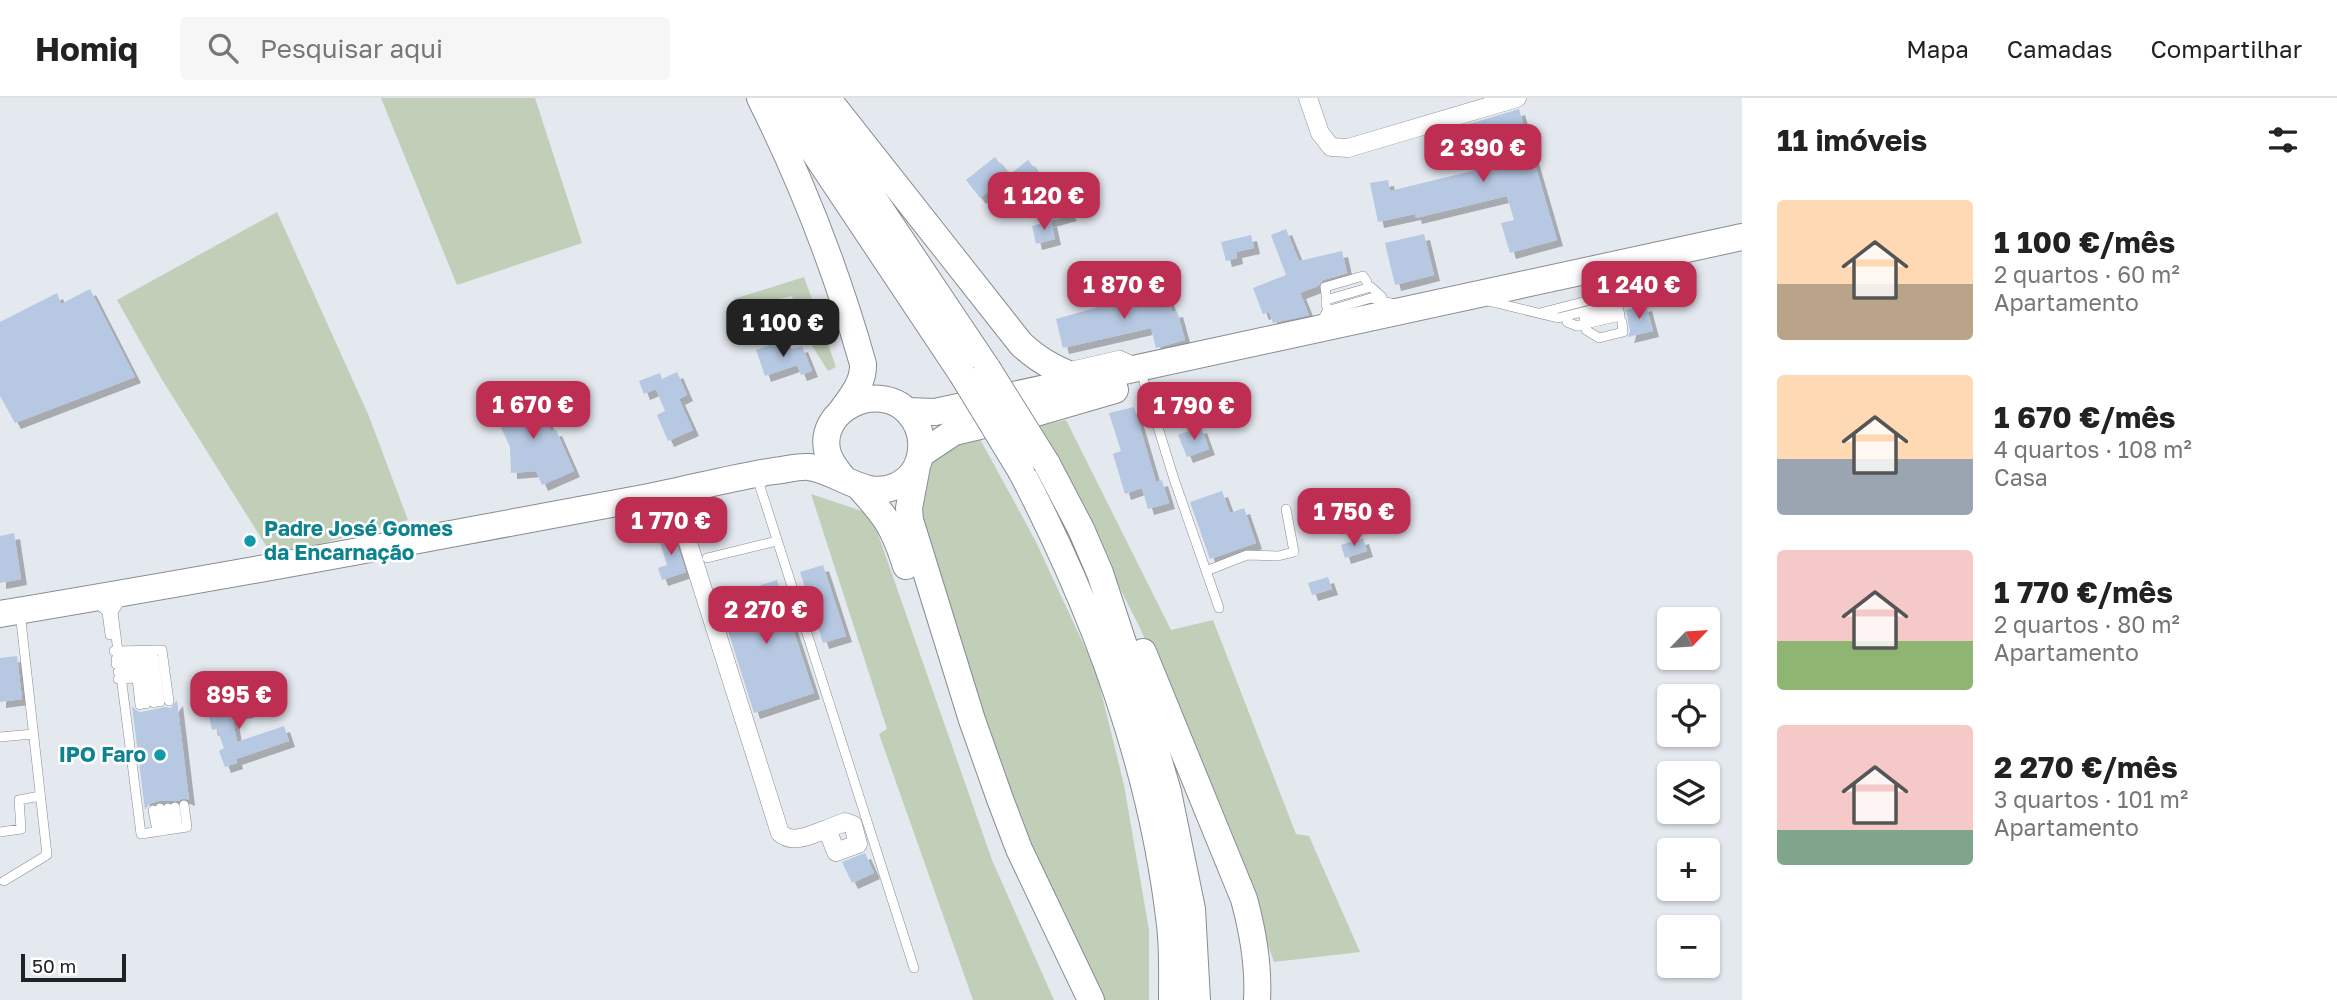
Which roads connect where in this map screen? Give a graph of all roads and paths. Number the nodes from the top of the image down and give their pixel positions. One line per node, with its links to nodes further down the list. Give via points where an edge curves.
1 (760, 98): 21 (main road, via 819,225 863,364 860,382)
2 (778, 98): 50 (main road, bridge, via 962,374 1021,471 1061,551 1088,613 1142,777 1170,926)
3 (806, 98): 29 (main road, bridge, via 987,368)
4 (827, 98): 17 (main road, via 1021,344)
5 (1308, 98): 6 (street, via 1320,133 1331,147 1348,148)
6 (1517, 98)
7 (1742, 237): 8 (main road)
8 (1639, 260): 9 (lane); 11 (main road)
9 (1621, 292): 14 (lane); 15 (lane)
10 (1382, 297): 12 (lane); 13 (lane, via 1370,292); 13 (lane, via 1369,285)
11 (1457, 300): 12 (main road); 14 (lane); 18 (main road)
12 (1405, 307): 13 (main road)
13 (1324, 308): 18 (main road)
14 (1539, 313): 16 (lane)
15 (1620, 316): 16 (lane); 16 (lane); 16 (lane, via 1623,332 1599,338)
16 (1576, 326)
17 (1057, 370): 18 (lane, via 1120,355); 19 (main road)
18 (1145, 374): 19 (main road); 22 (main road, via 1040,412 954,432); 33 (lane)
19 (1086, 380): 20 (main road, via 935,412)
20 (907, 411): 21 (main road, via 894,402 867,398 843,410); 22 (main road, via 920,433)
21 (831, 427): 25 (main road, via 828,454); 30 (main road, via 795,453 598,494)
22 (919, 460): 25 (main road, via 897,486 884,490); 49 (main road, via 910,520 972,720 1020,849)
23 (771, 472): 24 (main road); 25 (main road, via 808,467); 27 (lane, via 760,487)
24 (736, 479): 26 (main road); 27 (lane)
25 (851, 483): 48 (main road, via 882,511 895,533 986,808)
26 (672, 492): 30 (main road); 43 (street, via 780,833 786,839 796,839)
27 (764, 499): 31 (lane)
28 (1286, 509): 33 (lane, via 1294,552 1247,555)
29 (1081, 529): 51 (main road, via 1112,608 1168,792 1192,909); 52 (main road, via 1121,601 1234,870 1251,927)
30 (442, 535): 34 (main road)
31 (777, 541): 32 (lane); 47 (lane)
32 (707, 558)
33 (1206, 570): 35 (lane)
34 (110, 601): 36 (main road); 37 (lane)
35 (1219, 608)
36 (10, 612): 39 (lane)
37 (118, 663): 38 (lane, via 137,678); 38 (lane, via 149,664); 38 (lane, via 162,650); 44 (lane, via 141,834)
38 (154, 703)
39 (33, 734): 40 (lane); 41 (lane)
40 (0, 737)
41 (40, 796): 45 (lane, via 19,800 20,829); 46 (lane, via 47,855)
42 (168, 807): 44 (lane); 44 (lane); 44 (lane, via 187,827)
43 (827, 829)
44 (167, 830)
45 (0, 832)
46 (4, 881)
47 (914, 968)
48 (1074, 1000)
49 (1091, 1000)
50 (1172, 1000)
51 (1197, 1000)
52 (1257, 1000)

